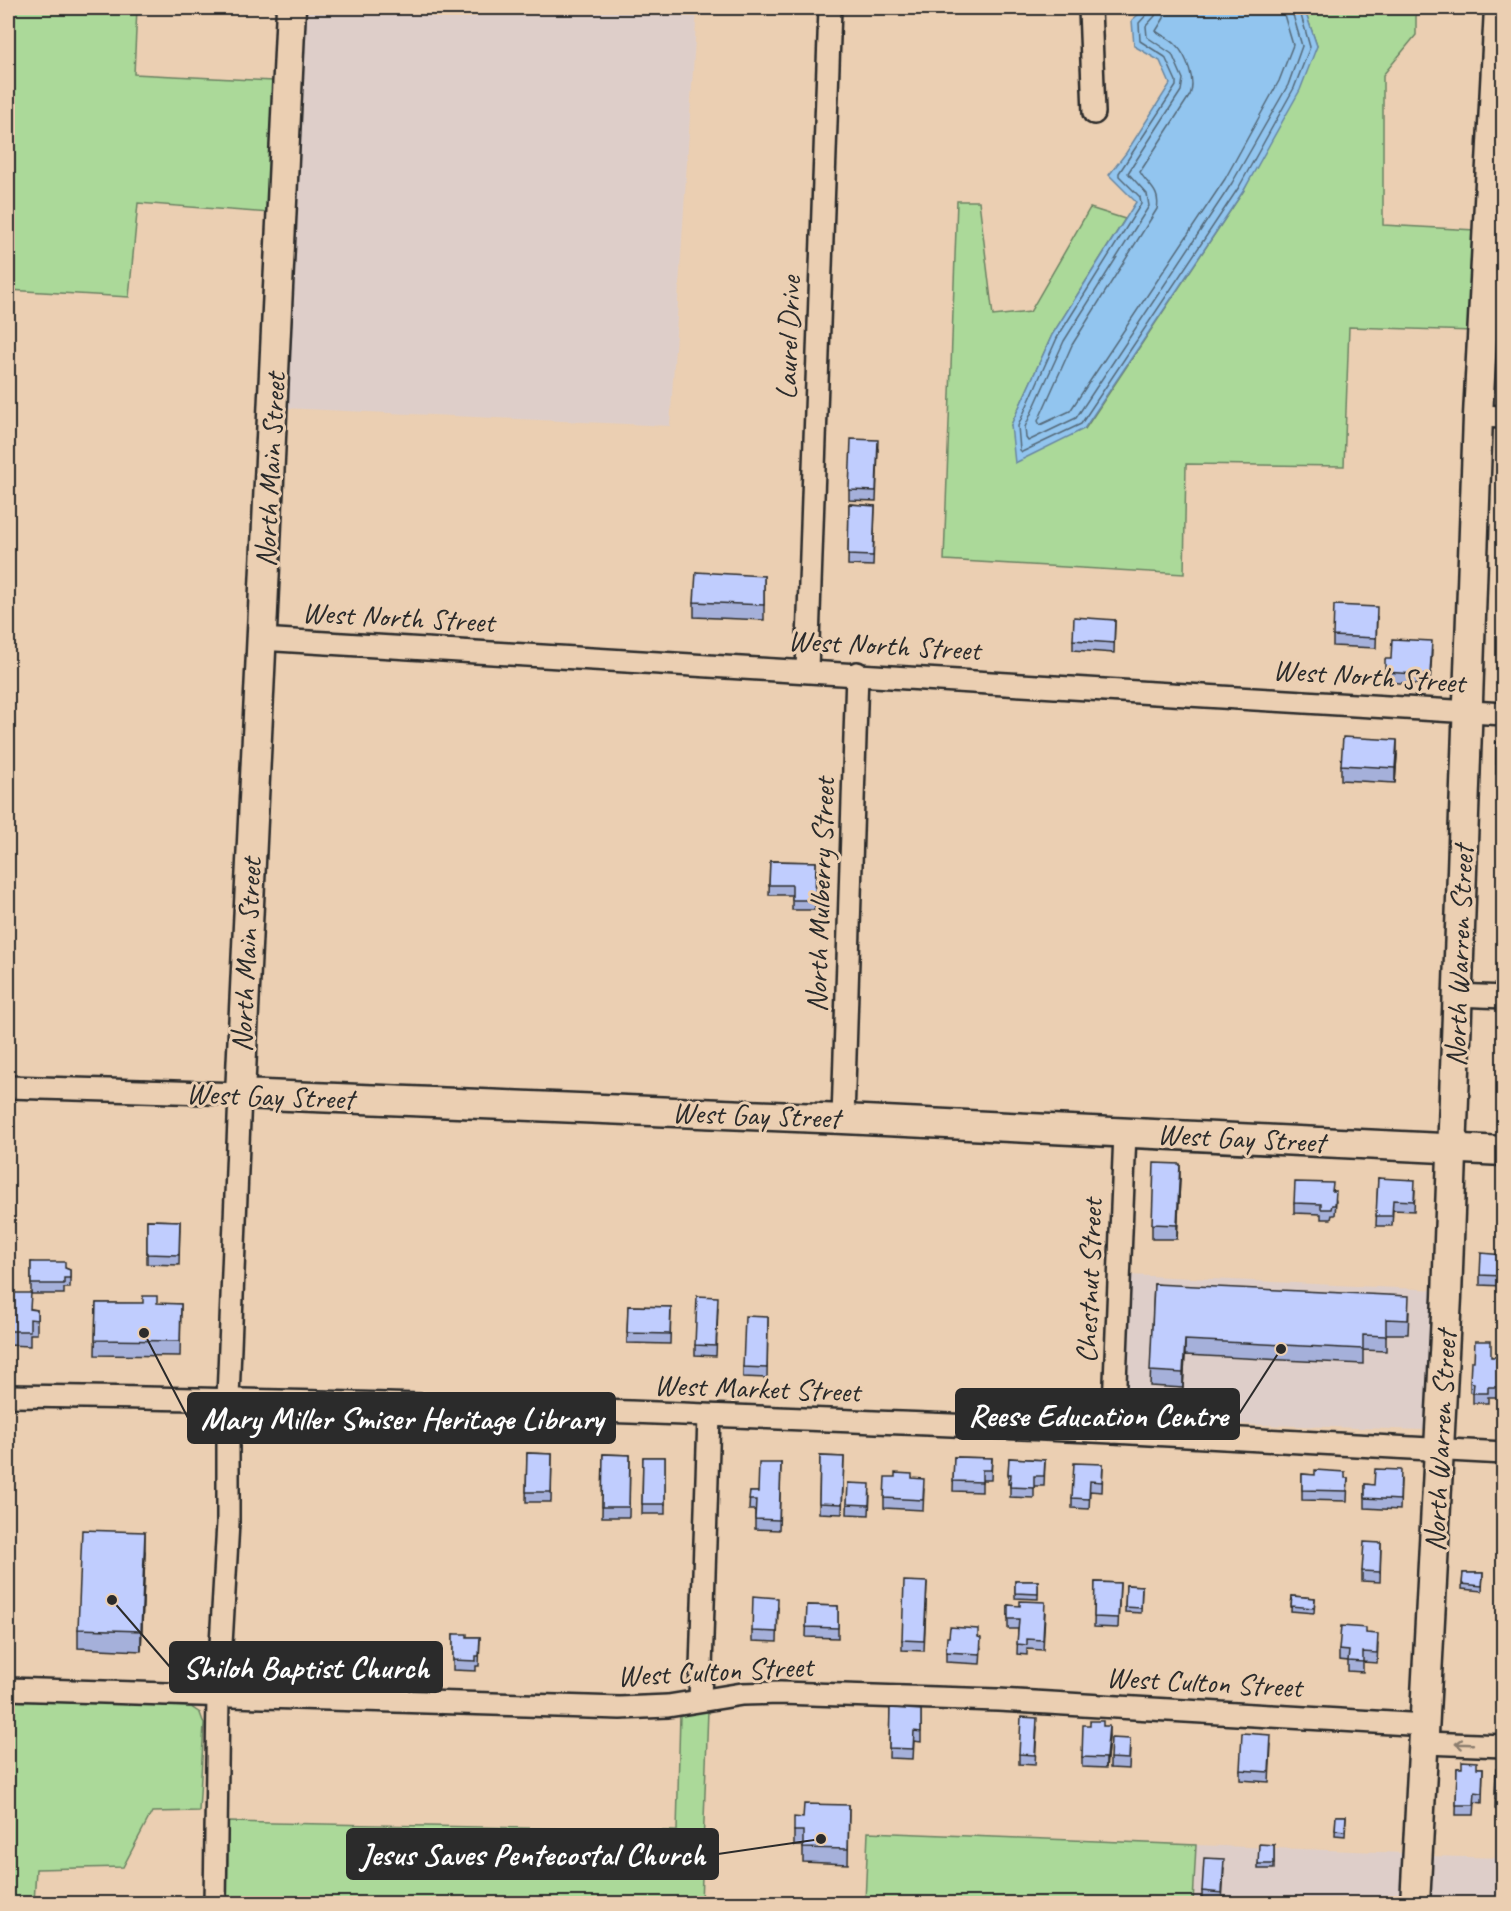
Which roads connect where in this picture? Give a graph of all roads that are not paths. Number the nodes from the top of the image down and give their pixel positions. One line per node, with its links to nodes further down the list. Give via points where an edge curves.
1 (291, 8): 8 (street, North Main Street)
2 (830, 8): 9 (street, Laurel Drive)
3 (1090, 8): 5 (street)
4 (1499, 8): 6 (street, North Warren Street)
5 (1094, 113)
6 (1498, 156): 7 (street, North Warren Street)
7 (1491, 417): 11 (street, North Warren Street)
8 (260, 639): 9 (street, West North Street); 16 (street, North Main Street)
9 (807, 670): 10 (street, West North Street)
10 (857, 673): 11 (street, West North Street); 17 (street, North Mulberry Street)
11 (1468, 712): 12 (street, West North Street); 13 (street, North Warren Street)
12 (1503, 714)
13 (1457, 994): 14 (street); 19 (street, North Warren Street)
14 (1503, 997)
15 (8, 1087): 16 (street, West Gay Street)
16 (240, 1094): 17 (street, West Gay Street); 22 (street, North Main Street)
17 (843, 1119): 18 (street, West Gay Street)
18 (1125, 1133): 19 (street, West Gay Street); 24 (street, Chestnut Street)
19 (1452, 1149): 20 (street, West Gay Street); 25 (street, North Warren Street)
20 (1503, 1151)
21 (8, 1396): 22 (street, West Market Street)
22 (228, 1398): 23 (street, West Market Street); 28 (street, North Main Street, via 228,1523)
23 (709, 1416): 24 (street, West Market Street); 29 (street)
24 (1113, 1432): 25 (street, West Market Street)
25 (1440, 1450): 26 (street, West Market Street); 30 (street, North Warren Street)
26 (1503, 1453)
27 (8, 1689): 28 (street, West Culton Street)
28 (219, 1696): 29 (street, West Culton Street, via 620,1708); 32 (street, North Main Street)
29 (700, 1700): 30 (street, West Culton Street, via 791,1693 998,1700)
30 (1425, 1734): 31 (street, West Culton Street, one-way to 30); 33 (street, North Warren Street)
31 (1503, 1746)
32 (215, 1904)
33 (1415, 1904)

